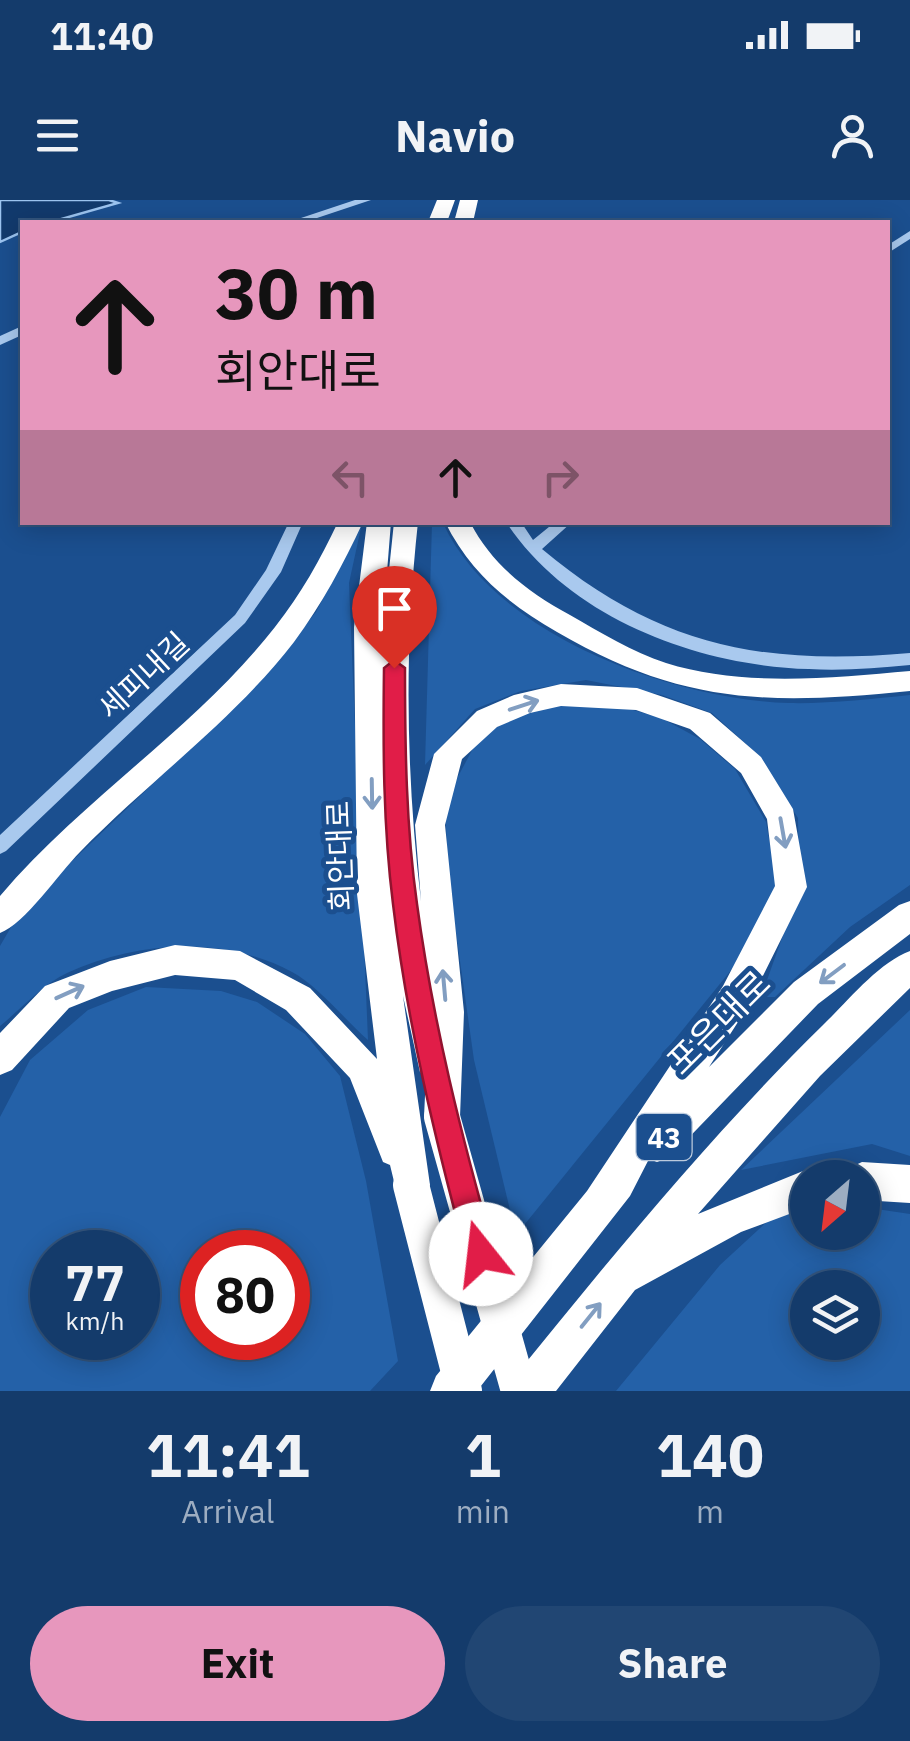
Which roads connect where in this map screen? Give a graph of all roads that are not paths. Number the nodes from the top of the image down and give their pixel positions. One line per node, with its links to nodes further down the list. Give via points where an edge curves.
1 (366, 200): 2 (street)
2 (301, 220)
3 (295, 525): 13 (street, 세피내길, via 240,618)
4 (350, 525): 15 (highway, via 284,635 218,707 28,882)
5 (379, 525): 21 (highway, 회안대로, one-way to 21, via 367,626 372,894)
6 (406, 525): 18 (highway, 회안대로, via 394,601 394,767 405,904)
7 (458, 525): 12 (highway, via 488,570 530,605 676,676 832,690)
8 (515, 525): 10 (street)
9 (561, 525): 10 (street)
10 (532, 549): 11 (street, via 609,608 709,648 767,663 824,667)
11 (910, 659)
12 (910, 680)
13 (0, 846)
14 (910, 915): 23 (highway, 포은대로 / 43, one-way to 23, via 806,993)
15 (0, 919)
16 (910, 966): 24 (highway, via 844,1024)
17 (0, 1058): 21 (highway, one-way to 21, via 56,997 92,983 175,960 240,966 298,1000 362,1067)
18 (442, 1117): 23 (highway, one-way to 23, via 447,1012 430,825 449,754 487,719 560,695 637,700 700,722 751,765 782,818 791,887 735,997); 27 (highway, bridge)
19 (880, 1182): 20 (highway)
20 (910, 1184)
21 (412, 1186): 26 (highway, bridge)
22 (790, 1195): 24 (highway, via 730,1217)
23 (603, 1197): 25 (highway, 포은대로 / 43)
24 (619, 1280): 28 (highway, one-way to 24)
25 (450, 1391)
26 (464, 1391)
27 (519, 1391)
28 (530, 1391)

